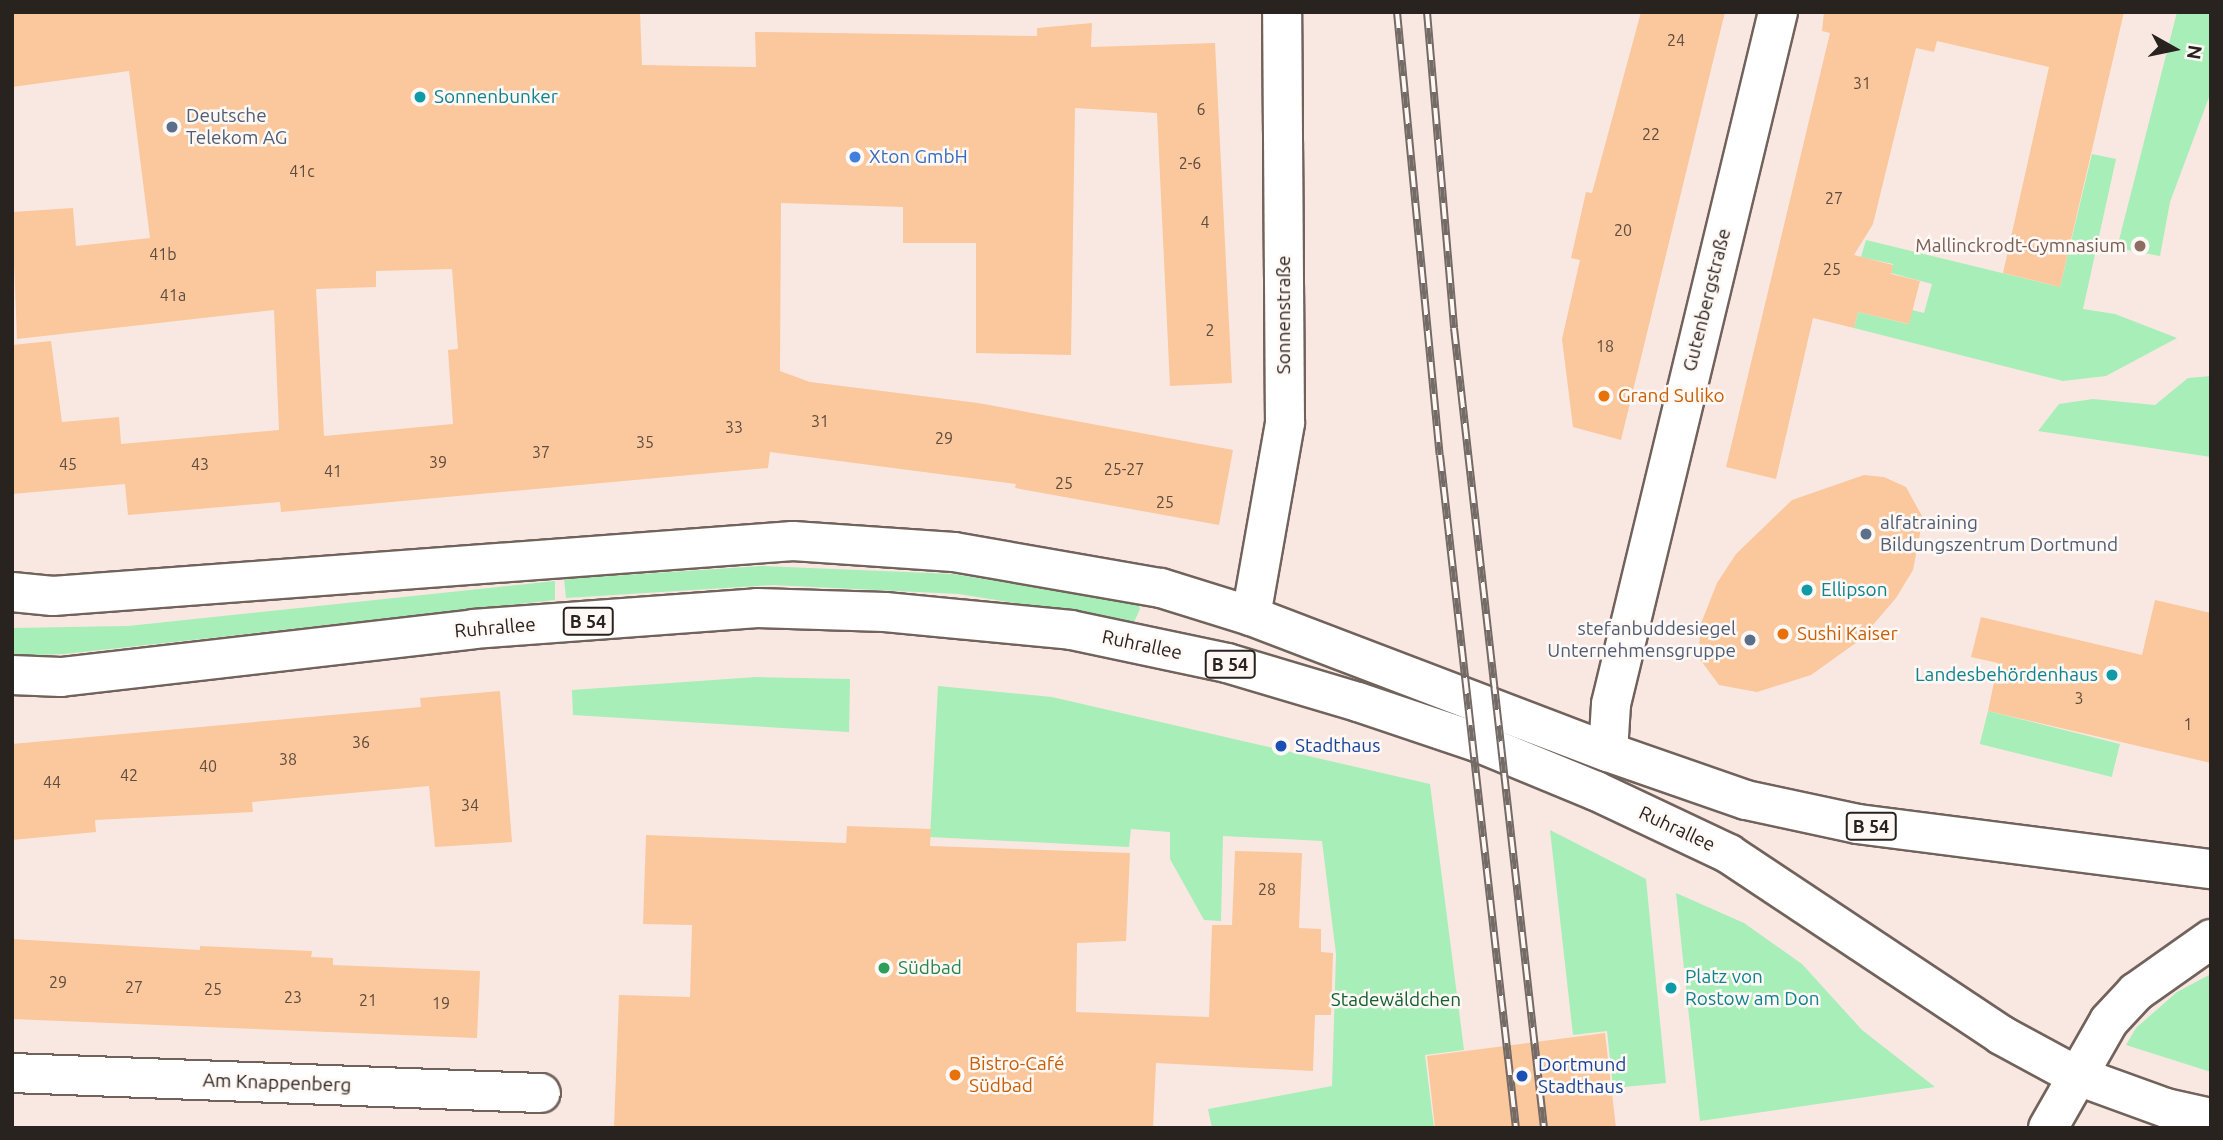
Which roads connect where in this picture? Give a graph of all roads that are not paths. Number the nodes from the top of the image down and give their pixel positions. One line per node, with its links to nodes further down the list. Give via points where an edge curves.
1 (1282, 12): 4 (main road, Sonnenstraße, via 1285,423)
2 (1778, 12): 6 (main road, Gutenbergstraße, via 1611,704)
3 (12, 592): 4 (main road, B 54, via 53,596 793,541 909,548 1047,565 1161,588)
4 (1251, 615): 6 (main road, B 54)
5 (12, 675): 10 (main road, Ruhrallee / B 54, via 61,677 473,629 757,608 885,612 1071,631 1227,663 1358,702 1477,742 1596,792 1729,854 2001,1035)
6 (1608, 752): 7 (main road, B 54, via 1746,800 1826,819)
7 (2211, 869)
8 (2211, 939): 10 (main road, via 2136,992 2109,1021)
9 (12, 1073): 11 (main road, Am Knappenberg)
10 (2076, 1074): 12 (main road, Ruhrallee / B 54, via 2166,1108); 13 (main road)
11 (541, 1093)
12 (2211, 1118)
13 (2048, 1128)

